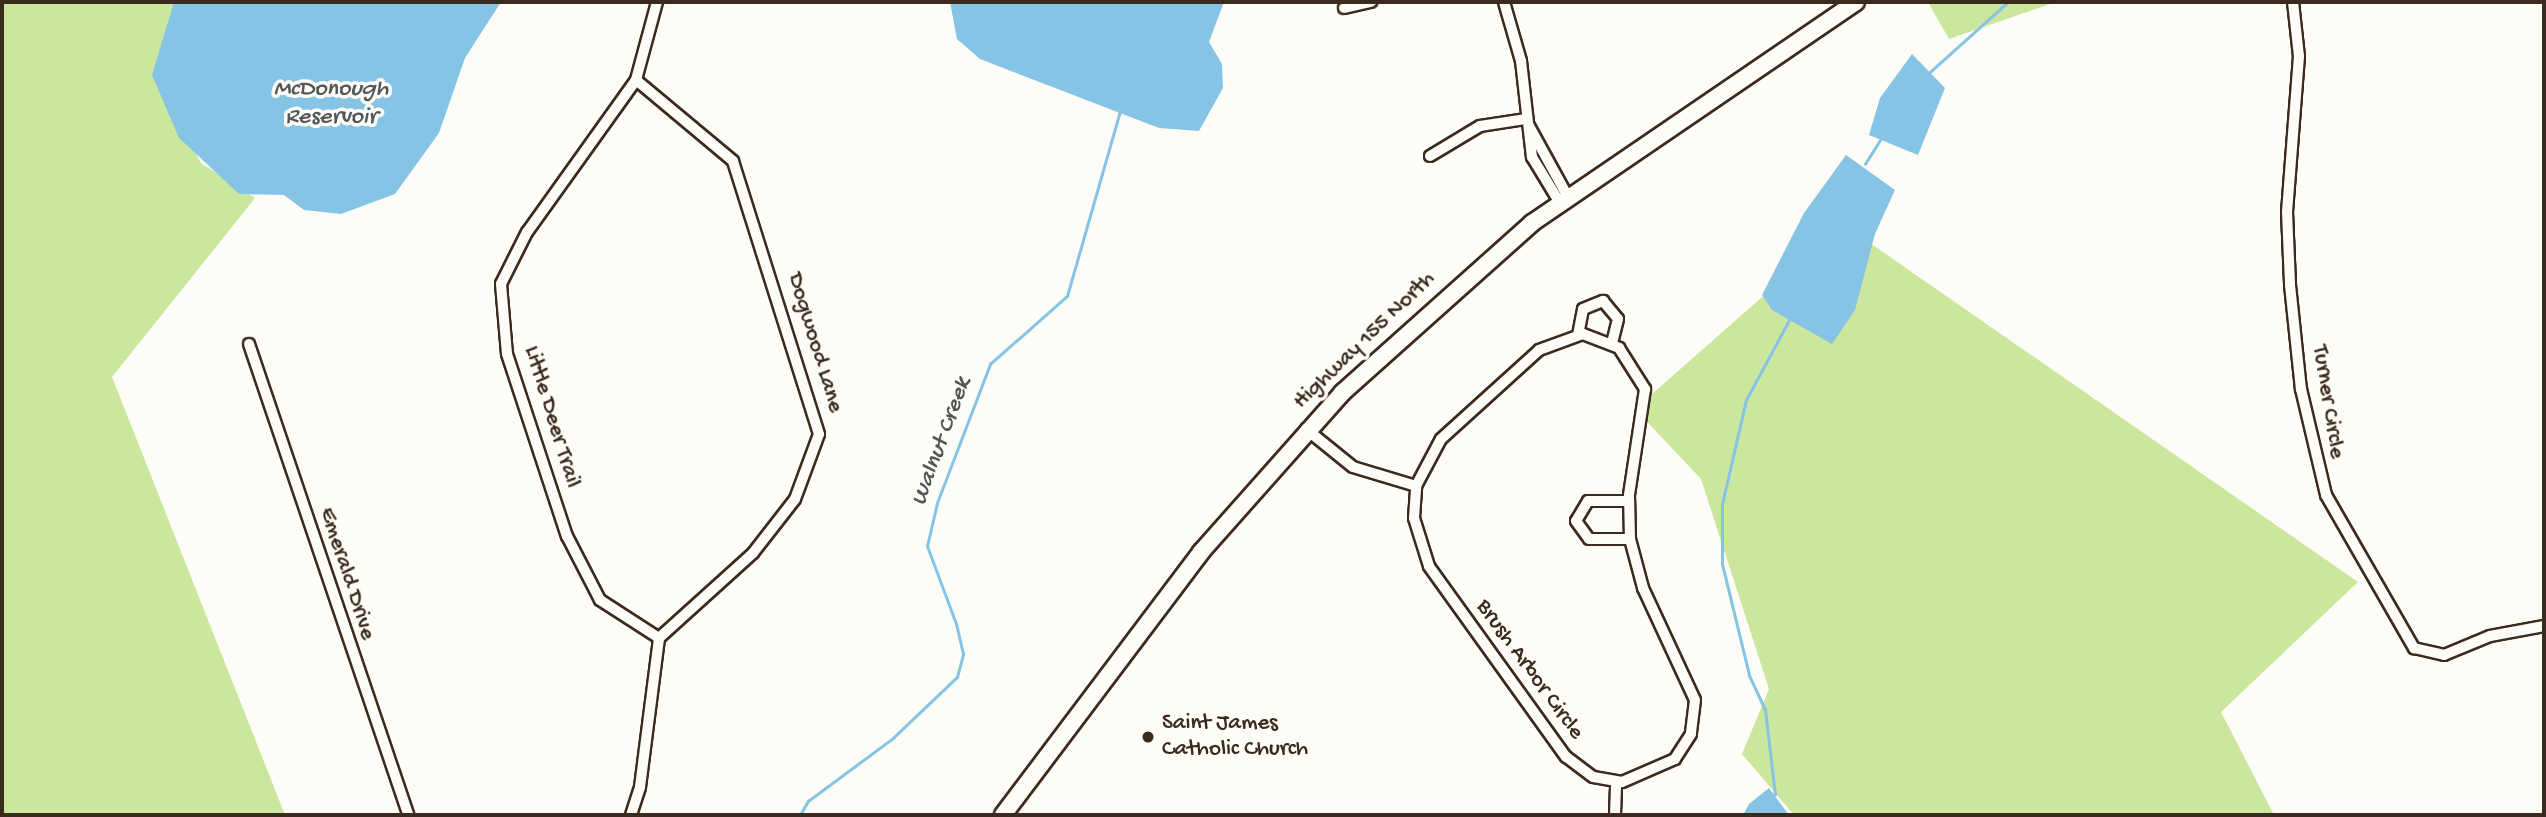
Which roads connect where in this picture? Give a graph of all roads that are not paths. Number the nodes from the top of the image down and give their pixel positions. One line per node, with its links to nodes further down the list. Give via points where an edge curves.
1 (657, 2): 7 (street, Little Deer Trail)
2 (1371, 2): 6 (street)
3 (1503, 2): 8 (street, via 1521,61)
4 (1856, 2): 10 (main road, Highway 155 North)
5 (2293, 2): 18 (street, Turner Circle, via 2299,56 2287,212 2290,285 2303,401 2326,495 2414,648 2444,655 2501,633)
6 (1344, 8)
7 (636, 80): 19 (street, Little Deer Trail, via 527,232 501,284 507,354 566,536 600,600); 19 (street, Dogwood Lane, via 733,161 819,434 796,499 770,532)
8 (1526, 119): 9 (street, via 1480,126); 10 (street)
9 (1430, 156)
10 (1564, 200): 14 (main road, Highway 155 North, via 1451,290)
11 (1578, 335): 12 (street); 12 (street, via 1583,309 1603,301 1618,319); 15 (street, Brush Arbor Circle, via 1539,350 1449,430)
12 (1612, 343): 16 (street, via 1638,371 1647,395)
13 (249, 344): 21 (street, Emerald Drive)
14 (1306, 429): 15 (street, via 1353,467); 23 (main road, Highway 155 North, via 1120,654)
15 (1416, 486): 20 (street, Brush Arbor Circle, via 1415,527 1429,566 1566,757 1593,777)
16 (1629, 501): 17 (street); 17 (street, via 1588,502 1576,521 1589,539)
17 (1630, 539): 20 (street, via 1643,588 1688,675 1696,710 1675,759 1654,774)
18 (2544, 626)
19 (659, 638): 22 (street)
20 (1616, 782): 24 (street)
21 (408, 815)
22 (631, 815)
23 (1003, 815)
24 (1615, 815)

